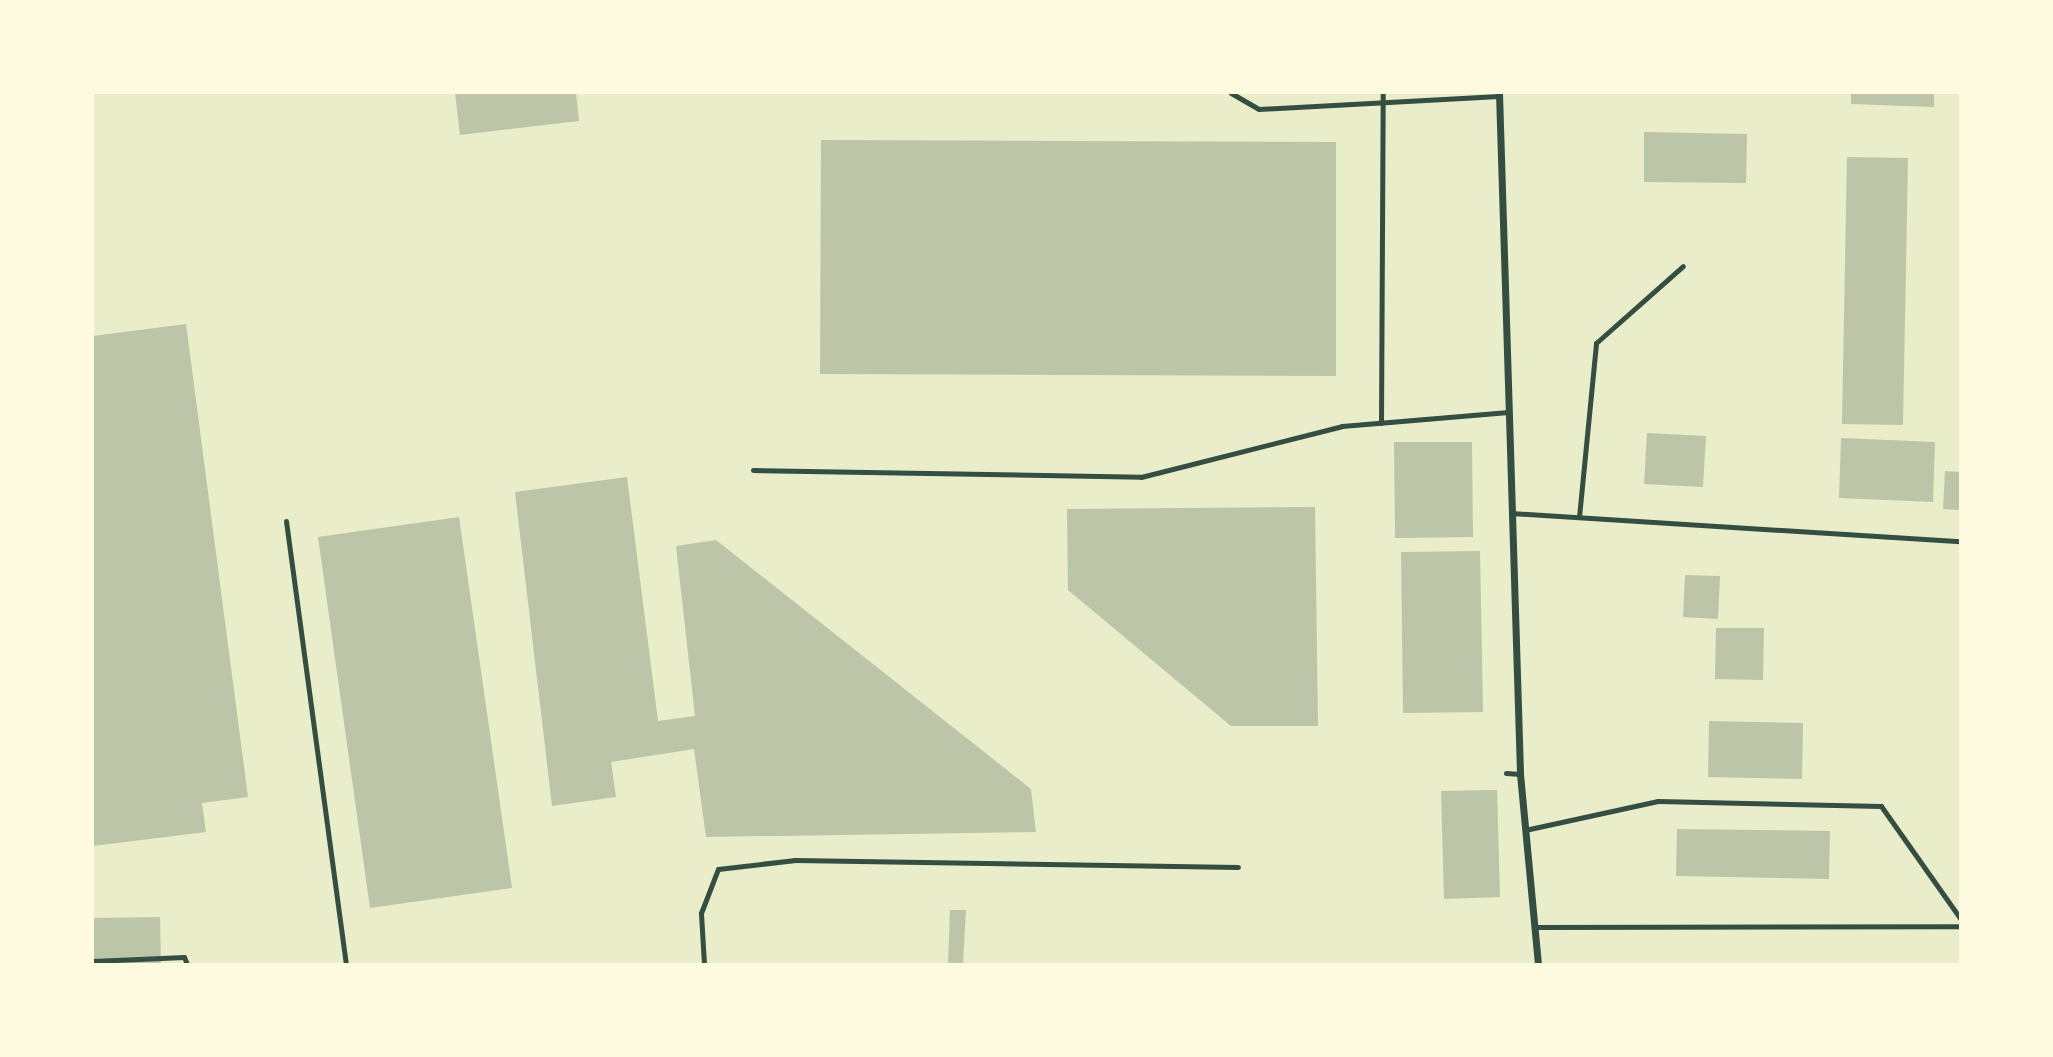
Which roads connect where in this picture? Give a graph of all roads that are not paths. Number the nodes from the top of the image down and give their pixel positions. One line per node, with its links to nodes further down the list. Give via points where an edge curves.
1 (1231, 93): 4 (lane, via 1259,110)
2 (1383, 93): 4 (lane)
3 (1499, 94): 4 (lane); 6 (street)
4 (1383, 102): 7 (lane)
5 (1683, 266): 10 (lane, via 1596,343)
6 (1508, 412): 7 (lane); 9 (street)
7 (1381, 423): 8 (lane, via 1342,426 1141,477)
8 (753, 470)
9 (1511, 513): 10 (lane); 14 (street)
10 (1579, 517): 12 (lane)
11 (286, 521): 22 (lane)
12 (1960, 541)
13 (1506, 773): 14 (lane)
14 (1520, 774): 15 (street)
15 (1525, 830): 17 (lane, via 1658,801 1881,806); 19 (street)
16 (1238, 867): 23 (lane, via 795,860 718,869 701,913)
17 (1960, 918)
18 (1960, 926): 19 (lane)
19 (1534, 927): 24 (street)
20 (93, 961): 21 (lane, via 184,957)
21 (187, 964)
22 (346, 964)
23 (704, 964)
24 (1538, 964)

